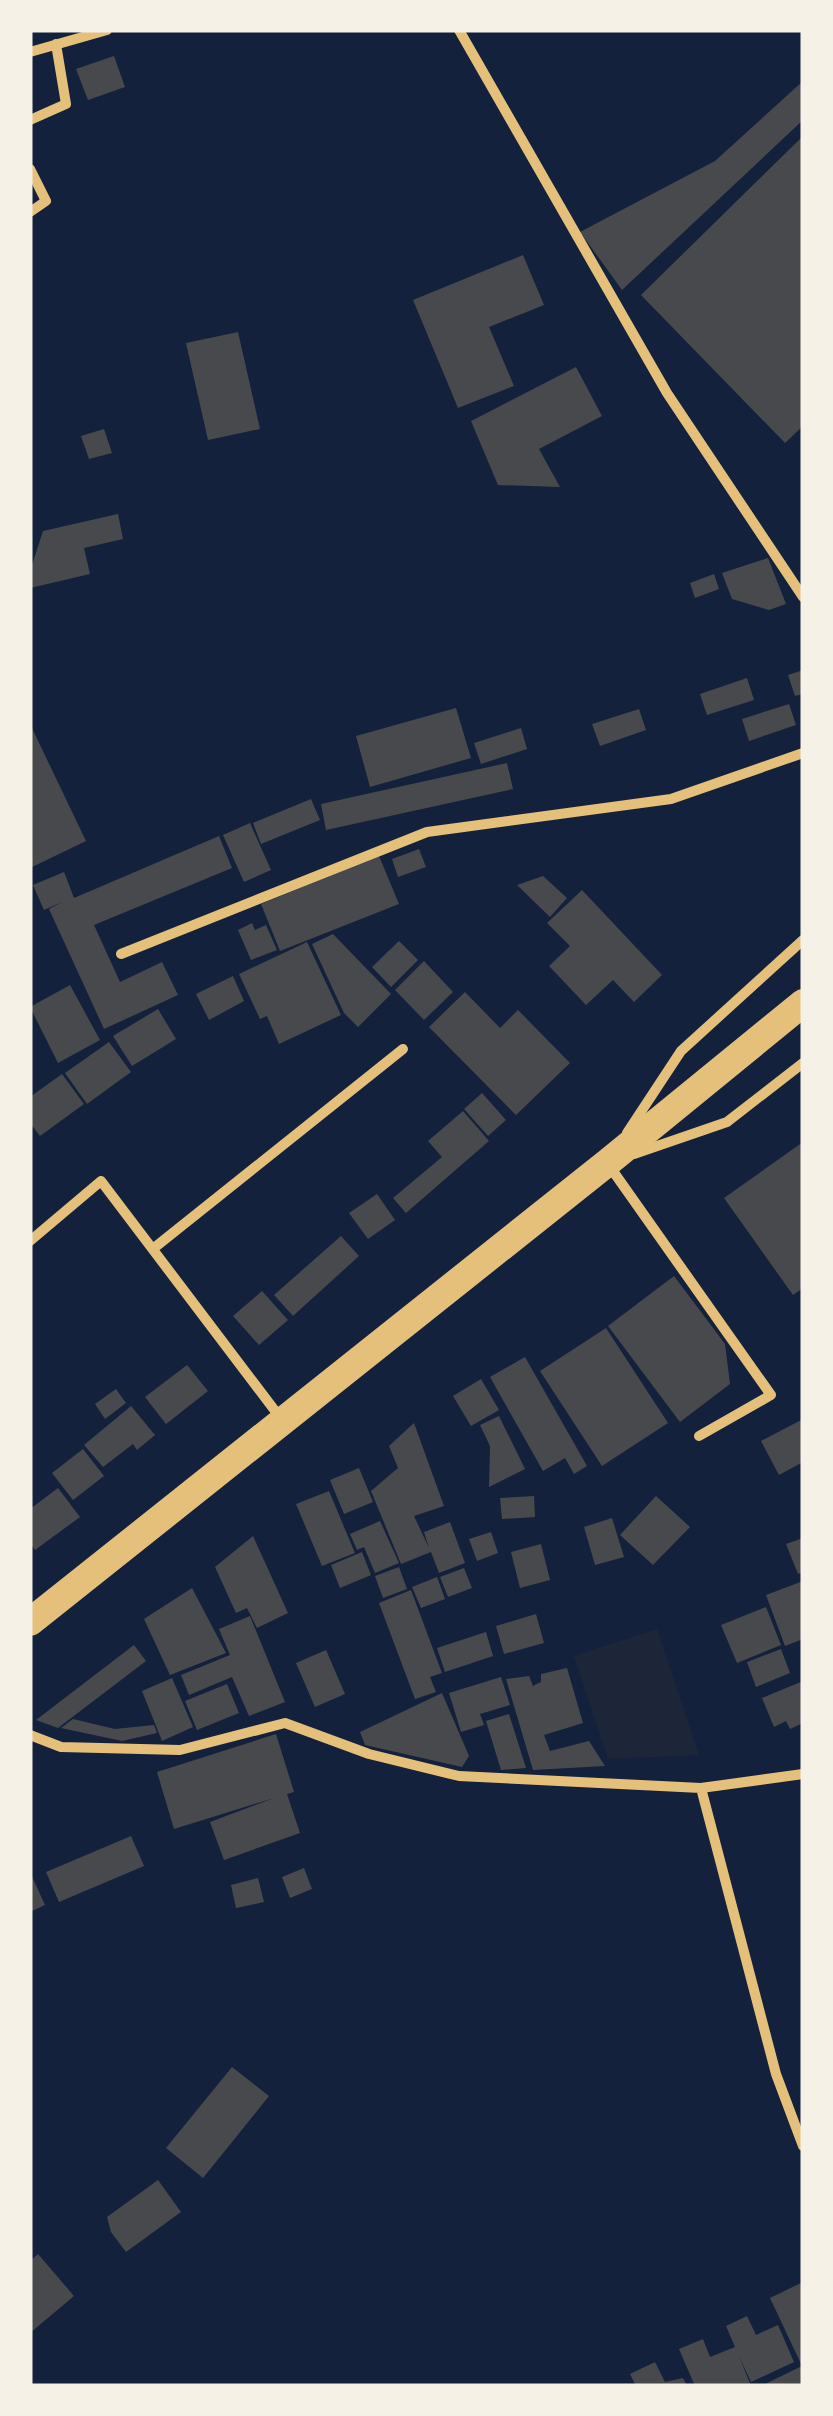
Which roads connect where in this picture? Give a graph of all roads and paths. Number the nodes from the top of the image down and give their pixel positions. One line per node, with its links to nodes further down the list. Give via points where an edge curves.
1 (108, 30): 3 (street)
2 (459, 30): 8 (street, via 667,393)
3 (56, 44): 4 (street); 5 (street, via 66,104)
4 (30, 52)
5 (30, 120)
6 (30, 169): 7 (street, via 46,201)
7 (30, 212)
8 (803, 597)
9 (803, 753): 11 (street, via 671,799 427,832)
10 (803, 940): 15 (street, via 681,1051)
11 (121, 954)
12 (803, 1003): 15 (highway)
13 (403, 1048): 17 (street)
14 (803, 1063): 15 (street, via 727,1122)
15 (607, 1163): 18 (highway); 19 (street, via 772,1395)
16 (30, 1240): 17 (street, via 101,1181)
17 (154, 1248): 18 (street)
18 (282, 1420): 20 (highway)
19 (698, 1436)
20 (30, 1622)
21 (30, 1736): 23 (street, via 61,1747 180,1750 286,1723 369,1754 459,1776)
22 (803, 1774): 23 (street)
23 (700, 1788): 24 (street, via 776,2074)
24 (803, 2146)

